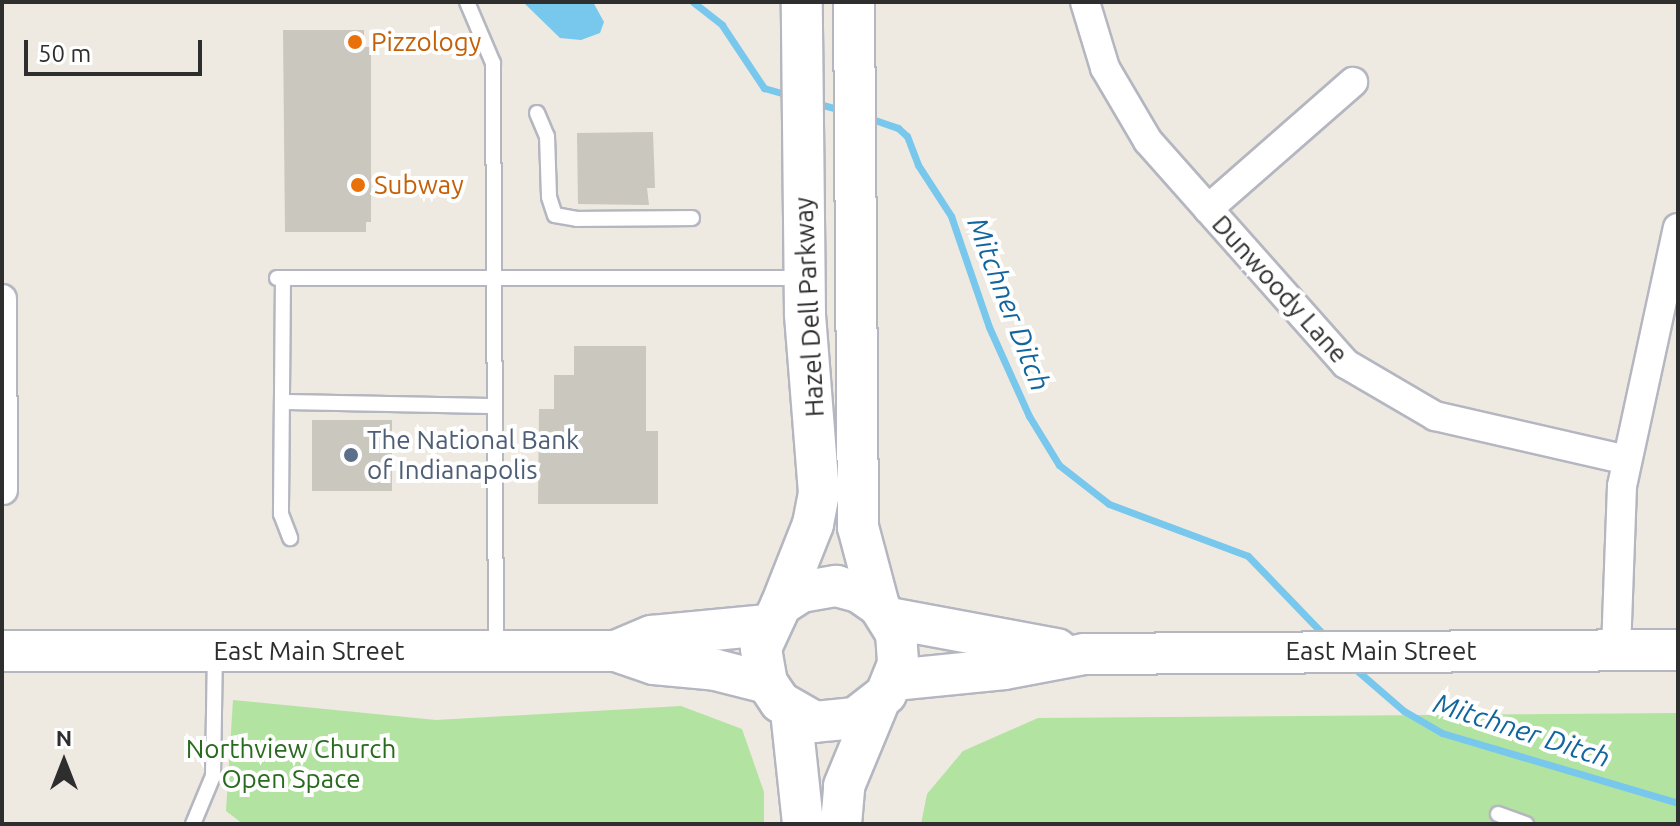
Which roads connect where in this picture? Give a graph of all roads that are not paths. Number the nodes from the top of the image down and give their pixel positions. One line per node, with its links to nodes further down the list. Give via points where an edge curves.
1 (467, 2): 11 (lane, via 493,63)
2 (802, 2): 10 (main road, Hazel Dell Parkway)
3 (854, 2): 18 (main road, Hazel Dell Parkway, via 858,527)
4 (1085, 2): 7 (street, Dunwoody Lane, via 1096,45 1123,105)
5 (1353, 82): 7 (street)
6 (537, 113): 8 (lane, via 547,136 549,197 555,215)
7 (1208, 209): 15 (street, Dunwoody Lane, via 1330,349 1389,393 1459,423)
8 (692, 218)
9 (1678, 228): 15 (street)
10 (804, 278): 11 (lane); 19 (main road, Hazel Dell Parkway, via 818,505)
11 (494, 280): 13 (lane, via 280,278); 14 (lane)
12 (2, 299): 16 (street)
13 (282, 402): 14 (lane); 17 (lane, via 281,514)
14 (495, 406): 24 (lane)
15 (1627, 460): 21 (street, via 1615,586)
16 (3, 490)
17 (290, 538)
18 (884, 612): 19 (main road, via 859,592 836,586 801,592); 26 (main road, East Main Street); 27 (main road, via 899,648)
19 (774, 615): 25 (main road, East Main Street, via 652,636); 28 (main road, via 761,648)
20 (215, 650): 23 (main road, East Main Street); 24 (main road, East Main Street); 30 (lane, via 213,776)
21 (1616, 650): 22 (main road, East Main Street); 26 (main road, East Main Street)
22 (1678, 650)
23 (2, 651)
24 (496, 651): 25 (main road, East Main Street)
25 (616, 651): 28 (main road, East Main Street, via 654,664 716,670)
26 (1084, 654): 27 (main road, East Main Street)
27 (886, 692): 28 (main road, via 855,718 828,723); 32 (main road, via 844,786)
28 (779, 697): 31 (main road)
29 (1498, 814): 33 (lane)
30 (193, 824)
31 (803, 824)
32 (841, 824)
33 (1526, 824)

